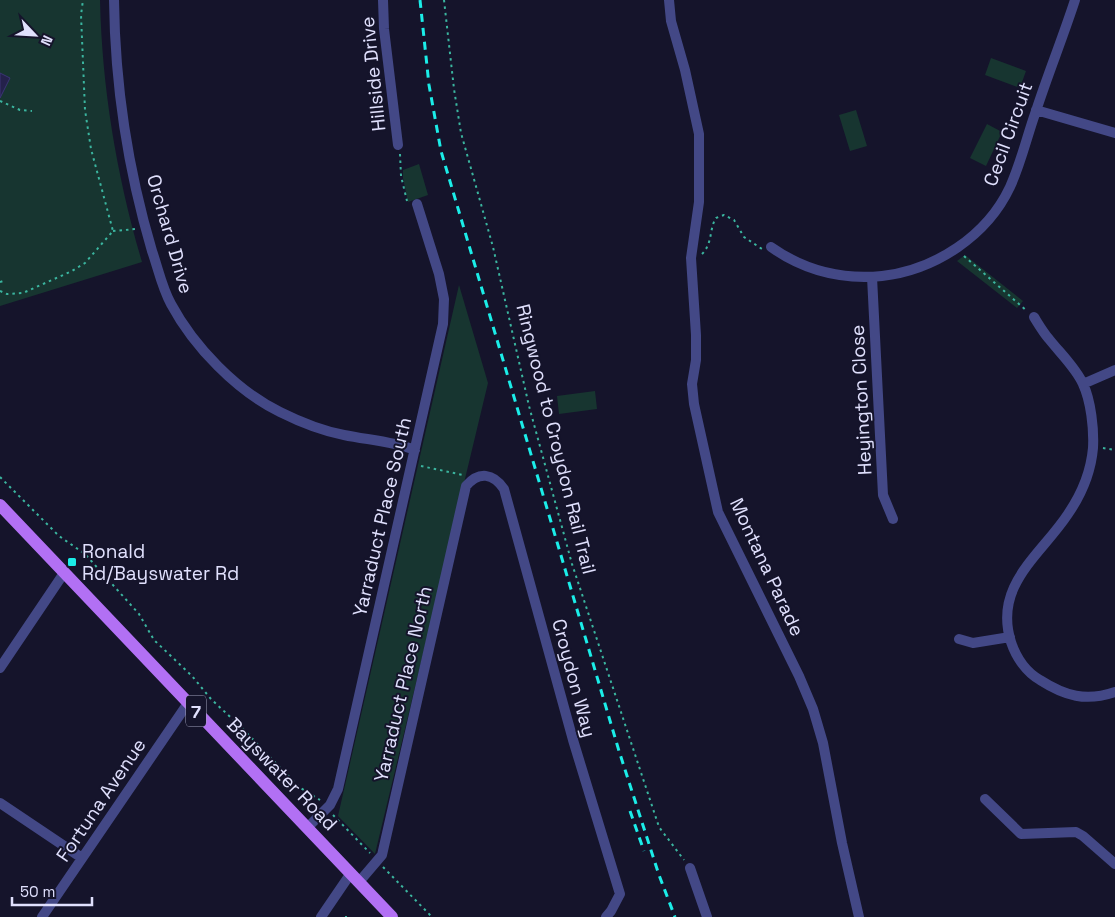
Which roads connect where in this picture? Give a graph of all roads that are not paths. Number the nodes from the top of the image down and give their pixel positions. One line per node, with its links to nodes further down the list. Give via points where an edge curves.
1 (114, 0): 14 (street, Orchard Drive, via 120,93 140,206 166,294 183,324 220,368 252,395 279,412 342,435)
2 (383, 0): 7 (street, Hillside Drive)
3 (669, 0): 36 (street, Montana Parade, via 671,21 699,134 699,202 691,258 696,335 692,384 694,404 718,512 813,709 823,743)
4 (1075, 0): 5 (street, Cecil Circuit)
5 (1036, 110): 6 (street); 10 (street, Cecil Circuit, via 1010,188 988,220 941,258 911,271)
6 (1115, 133)
7 (398, 145)
8 (417, 204): 14 (street, Yarraduct Place South, via 444,299 443,324)
9 (771, 248): 10 (street, Cecil Circuit, via 799,265 824,273)
10 (872, 277): 17 (street, Heyington Close, via 883,495)
11 (1034, 317): 13 (street)
12 (1115, 370): 13 (street)
13 (1083, 384): 19 (street, via 1093,429 1086,479 1068,515 1018,577 1008,606)
14 (415, 450): 26 (street, Yarraduct Place South, via 338,789 327,809)
15 (469, 483): 30 (street, Yarraduct Place North, via 382,856); 34 (street, Croydon Way, via 486,476 494,477 504,489 573,740 620,894)
16 (0, 505): 18 (main road, Bayswater Road / 7)
17 (893, 519)
18 (64, 573): 21 (street); 23 (main road, Bayswater Road / 7)
19 (1010, 637): 20 (street, via 973,643); 22 (street, via 1024,666 1058,692 1090,697)
20 (960, 639)
21 (0, 668)
22 (1115, 692)
23 (188, 703): 26 (main road, Bayswater Road / 7); 27 (street, Fortuna Avenue)
24 (984, 799): 28 (street, via 1021,834 1076,832)
25 (0, 803): 27 (street)
26 (307, 828): 30 (main road, Bayswater Road / 7)
27 (82, 858): 31 (street, Fortuna Avenue)
28 (1115, 864)
29 (690, 868): 35 (street)
30 (355, 878): 32 (street, Yarraduct Place North); 33 (main road, Bayswater Road / 7)
31 (42, 917)
32 (321, 917)
33 (392, 917)
34 (606, 917)
35 (707, 917)
36 (858, 917)

